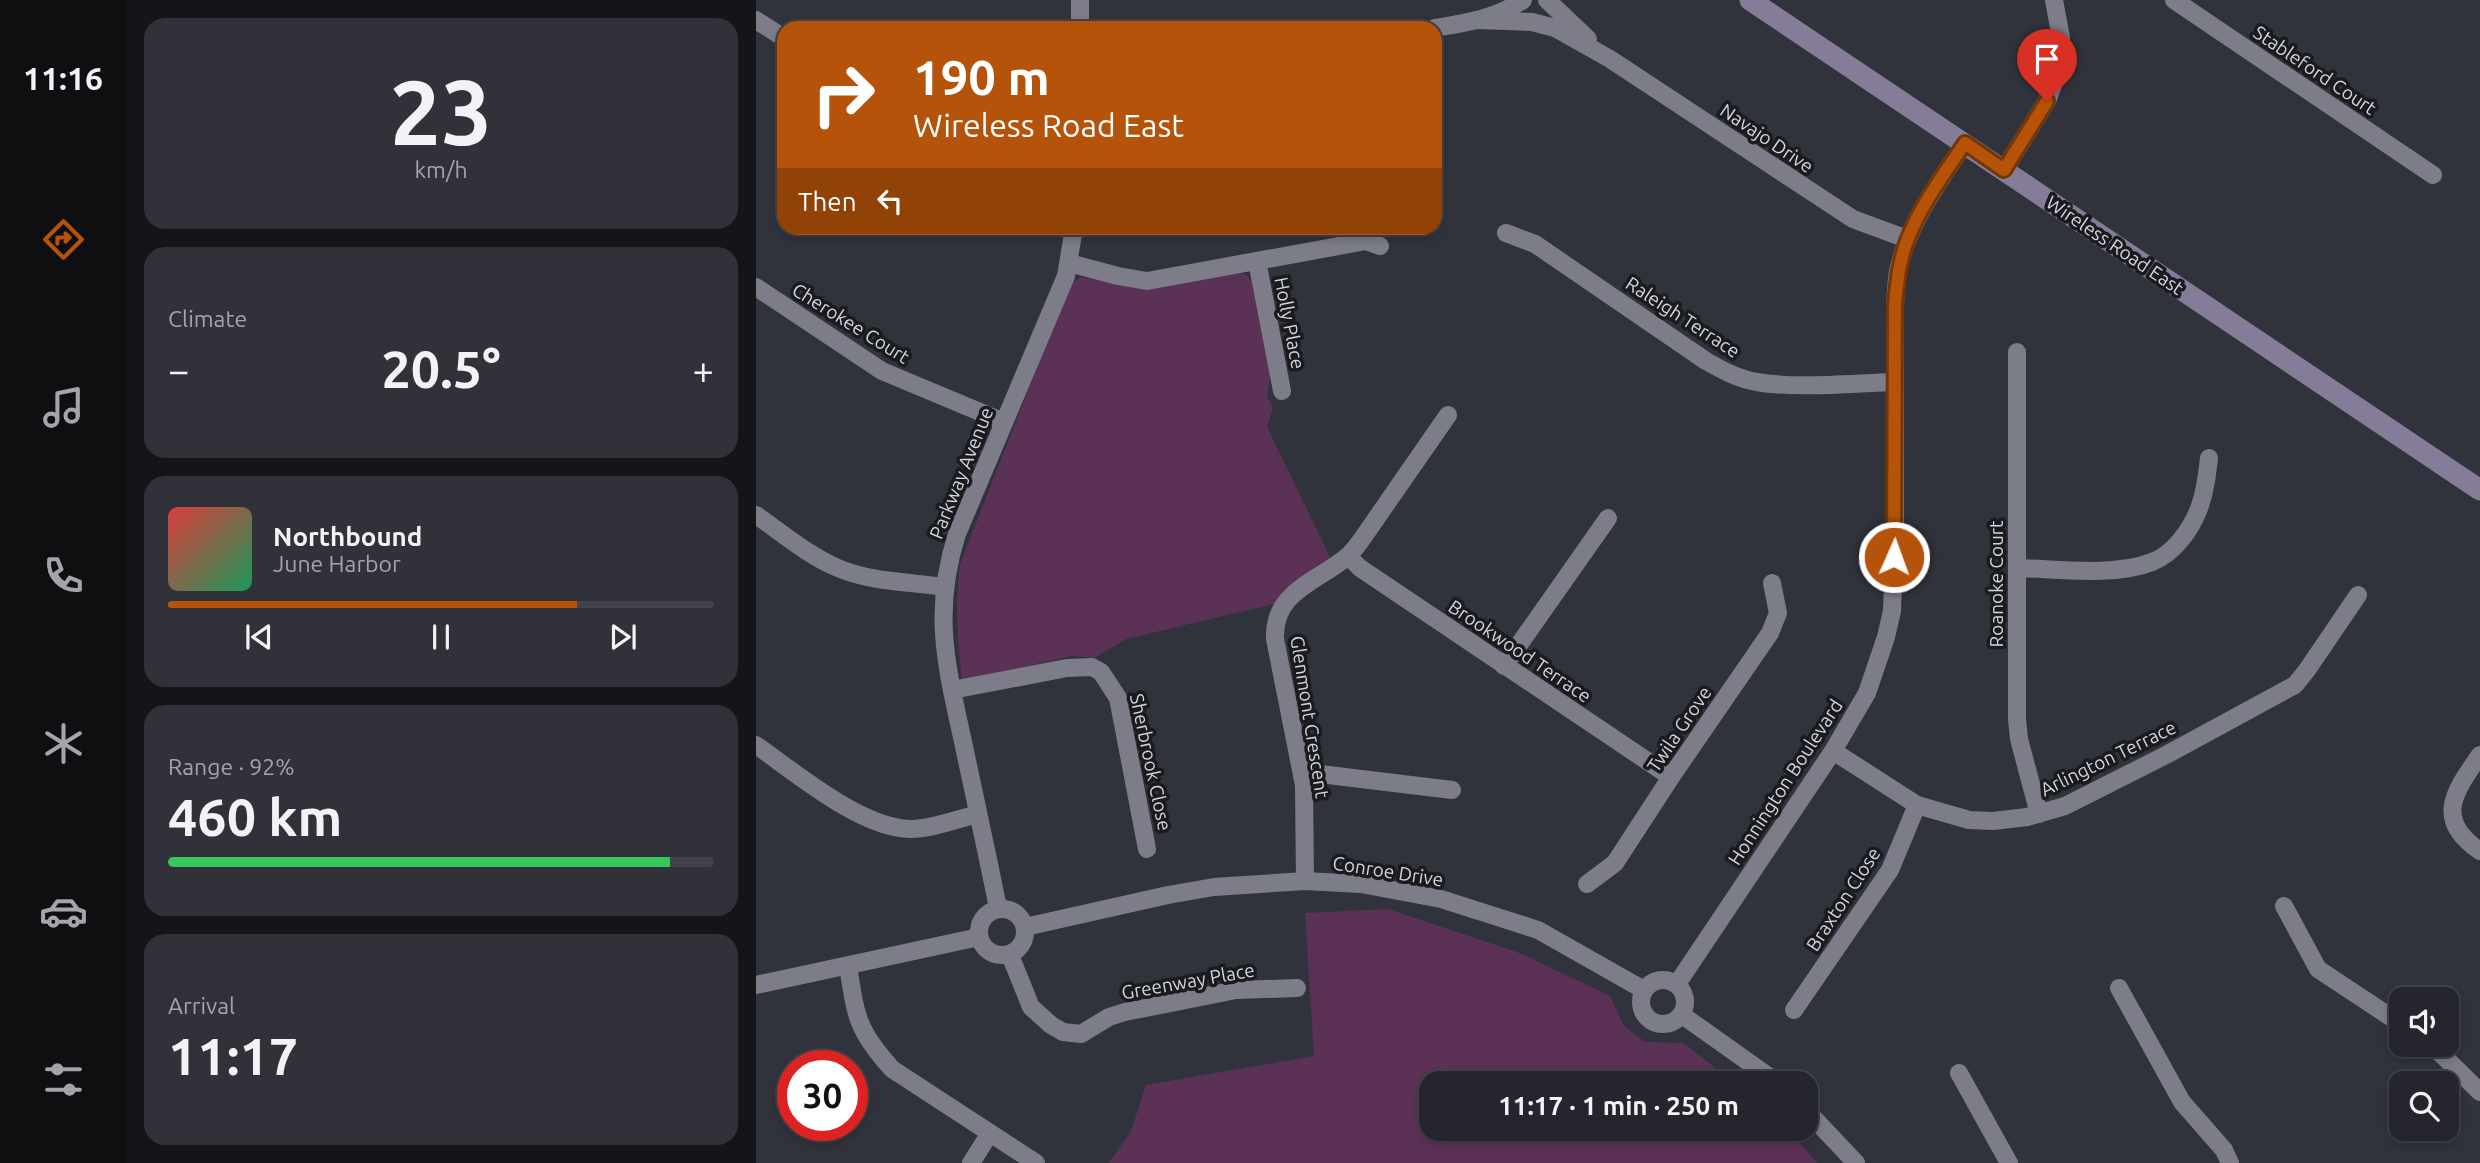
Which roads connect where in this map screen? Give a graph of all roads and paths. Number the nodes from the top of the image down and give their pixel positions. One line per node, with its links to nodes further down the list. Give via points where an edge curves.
1 (1080, 0): 9 (street)
2 (1523, 0): 8 (street, Navajo Drive)
3 (1547, 0): 12 (street, Navajo Drive)
4 (1750, 0): 13 (street, Wireless Road East)
5 (2054, 0): 14 (street, via 2061,38 2056,77 2047,101)
6 (2174, 0): 15 (street, Stableford Court)
7 (756, 20): 11 (street)
8 (1477, 20): 10 (street, Navajo Drive); 12 (street, Navajo Drive, via 1532,22 1555,28)
9 (1080, 21)
10 (1442, 28)
11 (777, 34)
12 (1610, 59): 18 (street, Navajo Drive, via 1853,219)
13 (1965, 143): 14 (street, Wireless Road East); 18 (street, Honnington Boulevard)
14 (2004, 170): 29 (street, Wireless Road East)
15 (2433, 175)
16 (1506, 233): 24 (street, Raleigh Terrace, via 1535,244 1734,376 1778,384)
17 (1073, 235): 21 (street, Parkway Avenue)
18 (1907, 239): 24 (street, Honnington Boulevard, via 1896,294)
19 (1380, 246): 20 (street, via 1366,241)
20 (1257, 261): 21 (street, via 1147,281); 25 (street, Holly Place)
21 (1069, 263): 27 (street, Parkway Avenue)
22 (756, 287): 27 (street, Cherokee Court, via 882,371)
23 (2017, 352): 33 (street, Roanoke Court)
24 (1895, 382): 40 (street, Honnington Boulevard, via 1892,611 1867,693)
25 (1282, 391)
26 (1448, 415): 32 (street, Glenmont Crescent, via 1378,520)
27 (1004, 422): 35 (street, Parkway Avenue, via 957,534)
28 (2209, 458): 33 (street, via 2204,494 2193,523 2183,538 2152,562 2118,570)
29 (2480, 490)
30 (756, 515): 35 (street, via 841,570)
31 (1608, 518): 37 (street)
32 (1348, 556): 37 (street, Brookwood Terrace); 42 (street, Glenmont Crescent, via 1294,593 1277,620 1275,639)
33 (2017, 568): 47 (street, Roanoke Court, via 2017,719)
34 (1772, 583): 43 (street, Twila Grove, via 1778,613 1770,633)
35 (945, 587): 38 (street, Parkway Avenue, via 943,646)
36 (2358, 595): 47 (street, Arlington Terrace, via 2295,685 2065,806)
37 (1504, 666): 43 (street, Brookwood Terrace)
38 (952, 691): 46 (street, Parkway Avenue); 48 (street, Sherbrook Close, via 1067,668 1093,667 1101,672 1118,698)
39 (756, 745): 46 (street, via 855,812 887,825 913,829)
40 (1833, 751): 45 (street, Arlington Terrace); 58 (street, Honnington Boulevard)
41 (2480, 755): 49 (street, via 2456,789 2453,812 2460,836)
42 (1302, 775): 44 (street); 50 (street, Glenmont Crescent)
43 (1671, 777): 51 (street, Twila Grove, via 1615,863)
44 (1452, 790)
45 (1917, 805): 47 (street, Arlington Terrace, via 1969,820); 63 (street, Braxton Close, via 1890,870)
46 (978, 814): 53 (street, Parkway Avenue)
47 (2039, 814)
48 (1147, 849)
49 (2480, 851)
50 (1305, 881): 54 (street, Conroe Drive, via 1214,887); 62 (street, Conroe Drive, via 1361,884 1466,906 1538,930)
51 (1587, 884)
52 (2284, 905): 65 (street, via 2318,969)
53 (998, 908): 54 (street, via 1017,913); 55 (street, via 983,918)
54 (1025, 927): 56 (street, via 1022,944)
55 (979, 937): 56 (street, via 988,951); 57 (street)
56 (1010, 955): 60 (street, Greenway Place, via 1031,1007 1051,1025 1073,1035 1125,1012 1236,990)
57 (848, 966): 59 (street); 71 (street, via 860,1027 874,1050 892,1069)
58 (1677, 984): 62 (street, via 1659,980); 64 (street, via 1686,997)
59 (756, 985)
60 (1297, 988)
61 (2119, 988): 76 (street, via 2182,1102)
62 (1644, 990): 64 (street, via 1641,1007 1651,1021 1669,1024)
63 (1794, 1010)
64 (1682, 1015): 67 (street)
65 (2389, 1016)
66 (2445, 1057): 69 (street)
67 (1761, 1071)
68 (1959, 1073): 75 (street)
69 (2480, 1091)
70 (1818, 1123): 74 (street)
71 (990, 1133): 72 (street); 73 (street)
72 (971, 1163)
73 (1036, 1163)
74 (1856, 1163)
75 (2009, 1163)
76 (2230, 1163)

